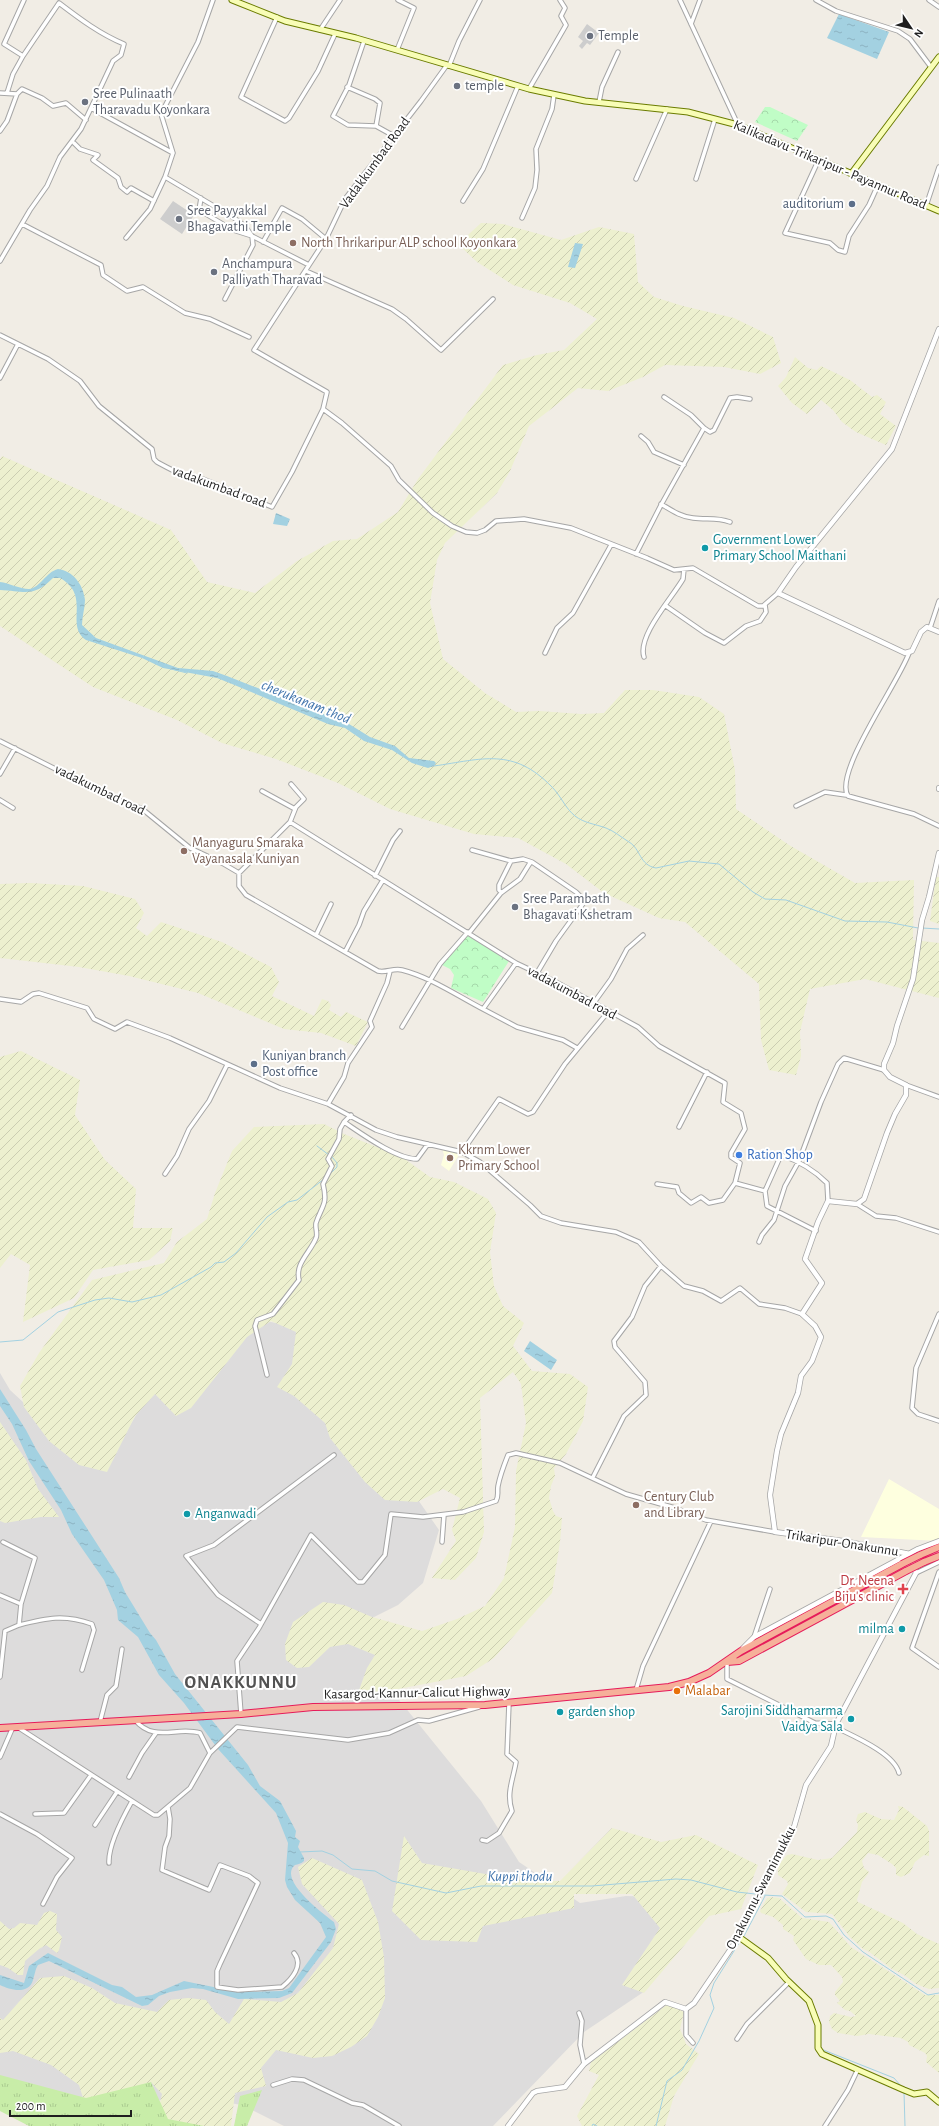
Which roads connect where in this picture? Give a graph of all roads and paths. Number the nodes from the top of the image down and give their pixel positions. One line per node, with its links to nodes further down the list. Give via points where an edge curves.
1 (24, 0): 18 (street)
2 (213, 0): 42 (street, via 198,42 161,114)
3 (232, 0): 13 (main road, Kalikadavu -Trikaripur - Payannur Road)
4 (340, 0): 15 (street)
5 (398, 0): 19 (street, via 414,8)
6 (480, 0): 23 (street, Vadakkumbad Road)
7 (560, 0): 27 (street, via 565,8 560,16 566,25)
8 (680, 0): 14 (street)
9 (700, 0): 14 (street)
10 (816, 0): 24 (street, via 836,11 898,32 910,39)
11 (929, 0): 12 (street)
12 (939, 7)
13 (277, 18): 15 (main road, Kalikadavu -Trikaripur - Payannur Road); 16 (street, via 241,97 285,121 290,118 318,71)
14 (691, 24): 37 (street)
15 (320, 30): 16 (main road, Kalikadavu -Trikaripur - Payannur Road)
16 (335, 34): 17 (main road, Kalikadavu -Trikaripur - Payannur Road)
17 (364, 41): 19 (main road, Kalikadavu -Trikaripur - Payannur Road); 26 (street)
18 (2, 44): 21 (street)
19 (397, 50): 23 (main road, Kalikadavu -Trikaripur - Payannur Road)
20 (618, 52): 32 (street, via 602,87)
21 (23, 56): 29 (street, via 13,74); 33 (street, via 59,3 102,35 124,44 121,55 114,61)
22 (939, 57): 24 (main road)
23 (448, 65): 25 (main road, Kalikadavu -Trikaripur - Payannur Road); 40 (street, Vadakkumbad Road)
24 (931, 67): 45 (main road)
25 (518, 86): 27 (main road, Kalikadavu -Trikaripur - Payannur Road); 52 (street, via 483,169)
26 (347, 88): 38 (street, via 375,98 380,103); 38 (street, via 333,116 348,125)
27 (529, 89): 31 (main road, Kalikadavu -Trikaripur - Payannur Road)
28 (0, 92): 29 (street)
29 (7, 93): 30 (street)
30 (17, 94): 36 (street, via 22,89 53,106 66,103); 39 (street, via 7,121)
31 (554, 95): 32 (main road, Kalikadavu -Trikaripur - Payannur Road); 55 (street, via 552,109 536,149 535,188)
32 (599, 102): 34 (main road, Kalikadavu -Trikaripur - Payannur Road)
33 (90, 108): 36 (street); 42 (street)
34 (666, 109): 35 (main road, Kalikadavu -Trikaripur - Payannur Road); 47 (street)
35 (715, 119): 37 (main road, Kalikadavu -Trikaripur - Payannur Road); 48 (street)
36 (86, 120): 56 (street, via 60,157 47,186)
37 (738, 125): 43 (main road, Kalikadavu -Trikaripur - Payannur Road)
38 (376, 126): 40 (street)
39 (0, 131)
40 (394, 136): 59 (street, Vadakkumbad Road, via 345,199)
41 (74, 143): 51 (street, via 80,149 98,155 93,160 118,178 121,187 127,192 131,188)
42 (173, 153): 46 (street)
43 (819, 159): 45 (main road, Kalikadavu -Trikaripur - Payannur Road); 49 (street, via 785,234 830,243 845,252 849,236 869,205)
44 (939, 167): 53 (street)
45 (851, 174): 49 (main road, Kalikadavu -Trikaripur - Payannur Road)
46 (165, 177): 50 (street); 51 (street)
47 (636, 179)
48 (696, 179)
49 (878, 185): 53 (main road, Kalikadavu -Trikaripur - Payannur Road)
50 (201, 198): 57 (street, via 245,226); 57 (street, via 199,210 233,230)
51 (154, 201): 58 (street)
52 (463, 202)
53 (926, 206): 54 (main road, Kalikadavu -Trikaripur - Payannur Road)
54 (939, 211)
55 (522, 218)
56 (22, 224): 61 (street); 68 (street, via 101,265 103,275 127,291 143,287 185,313 210,319)
57 (252, 236): 60 (street); 64 (street, via 253,245)
58 (126, 238)
59 (326, 239): 60 (street, via 302,219 282,208); 62 (street, Vadakkumbad Road)
60 (263, 242): 62 (street)
61 (0, 261)
62 (309, 265): 63 (street, vadakumbad road)
63 (306, 271): 65 (street, via 392,309 406,318 441,350); 73 (street, vadakumbad road, via 254,350 326,390 328,396)
64 (225, 299)
65 (493, 299)
66 (939, 330): 82 (street, via 892,449 796,566)
67 (0, 335): 69 (street, vadakumbad road)
68 (249, 337)
69 (18, 344): 70 (street); 73 (street, vadakumbad road, via 48,359 80,381 99,406 152,449 157,462 182,474 203,479 272,507)
70 (0, 378)
71 (664, 397): 74 (street, via 691,415)
72 (750, 399): 74 (street, via 730,398 714,430 710,432)
73 (322, 409): 79 (street, via 391,466 408,490 452,526 466,532 477,533 496,521 524,519 571,528)
74 (704, 428): 76 (street)
75 (641, 436): 76 (street, via 654,452)
76 (684, 465): 77 (street)
77 (661, 504): 78 (street, via 684,517 714,517); 80 (street)
78 (730, 522)
79 (611, 545): 80 (street); 88 (street, via 572,613 557,628)
80 (636, 554): 81 (street, via 674,570)
81 (684, 569): 84 (street, via 693,568 758,606); 85 (street, via 683,579)
82 (778, 593): 84 (street); 89 (street, via 880,642)
83 (939, 601): 86 (street)
84 (765, 605): 85 (street, via 766,612 760,621 746,626 724,643)
85 (666, 606): 90 (street, via 648,632 642,646)
86 (930, 628): 87 (street); 89 (street, via 927,627 921,632)
87 (939, 632)
88 (545, 653)
89 (909, 653): 96 (street, via 898,678 855,753 847,775)
90 (644, 657)
91 (0, 741): 92 (street, vadakumbad road)
92 (15, 748): 93 (street); 108 (street, vadakumbad road, via 103,793 141,808 190,848)
93 (0, 774)
94 (290, 784): 100 (street, via 304,799)
95 (262, 791): 100 (street)
96 (846, 794): 98 (street, via 825,792); 102 (street, via 862,801 914,814)
97 (0, 800): 99 (street)
98 (796, 806)
99 (13, 808)
100 (295, 809): 101 (street)
101 (290, 822): 108 (street); 109 (street)
102 (939, 826)
103 (400, 831): 109 (street)
104 (472, 850): 106 (street)
105 (939, 853): 128 (street, via 922,920 913,979)
106 (511, 860): 107 (street, via 523,859); 111 (street, via 499,885)
107 (532, 862): 111 (street, via 516,882); 119 (street, via 585,901)
108 (239, 873): 114 (street, via 239,886 246,895)
109 (375, 876): 110 (street)
110 (383, 880): 113 (street); 116 (street, via 364,911)
111 (501, 892): 113 (street)
112 (331, 904): 114 (street)
113 (468, 933): 117 (street); 120 (street, via 440,964)
114 (316, 935): 116 (street)
115 (643, 935): 122 (street, via 627,949 611,979)
116 (345, 952): 118 (street, via 378,971)
117 (516, 963): 119 (street, vadakumbad road); 123 (street, vadakumbad road)
118 (390, 971): 120 (street, via 401,970); 132 (street, via 370,1020 372,1027 348,1063 344,1077)
119 (537, 973): 122 (street, vadakumbad road)
120 (430, 982): 123 (street); 125 (street)
121 (0, 999): 127 (street, via 21,1002 33,994 40,993 87,1008 94,1019 115,1029 127,1022 170,1038)
122 (593, 1004): 124 (street, vadakumbad road)
123 (483, 1009): 126 (street, via 517,1027 563,1040)
124 (608, 1012): 126 (street); 129 (street, vadakumbad road, via 638,1027 659,1046)
125 (402, 1027)
126 (577, 1048): 137 (street, via 533,1112 523,1113 499,1099)
127 (227, 1065): 132 (street, via 280,1088); 139 (street, via 209,1101 189,1130)
128 (884, 1070): 130 (street, via 890,1077); 138 (street, via 844,1058 838,1064)
129 (707, 1072): 135 (street); 140 (street, vadakumbad road, via 725,1083 723,1102 741,1113 745,1129 730,1155 740,1163)
130 (906, 1085): 131 (street); 144 (street, via 906,1095 887,1133 868,1191 864,1199)
131 (939, 1097)
132 (328, 1104): 133 (street)
133 (351, 1115): 134 (street); 136 (street, via 376,1130)
134 (344, 1122): 136 (street, via 411,1159 417,1159); 152 (street, via 339,1139 328,1159 332,1166 323,1184 324,1207 316,1224 317,1237 299,1267 299,1280 273,1314 257,1320 255,1326)
135 (679, 1127)
136 (428, 1144): 137 (street)
137 (462, 1152): 149 (street, via 480,1162 541,1216 561,1223 616,1232 639,1242)
138 (798, 1161): 142 (street, via 781,1155); 143 (street, via 827,1183); 145 (street, via 785,1186)
139 (165, 1174)
140 (736, 1183): 141 (street, via 723,1200 709,1203 701,1197 691,1202 679,1193 677,1187); 142 (street)
141 (657, 1184)
142 (765, 1191): 145 (street, via 767,1206)
143 (828, 1201): 144 (street); 146 (street)
144 (857, 1204): 147 (street, via 876,1216 896,1218)
145 (778, 1211): 146 (street); 148 (street)
146 (816, 1231): 150 (street, via 805,1259 822,1283)
147 (939, 1232)
148 (759, 1242)
149 (661, 1266): 150 (street, via 684,1286 703,1291 721,1301 740,1288 759,1304); 155 (street, via 645,1286 632,1317 614,1341 615,1347 645,1382 646,1395 624,1416)
150 (802, 1314): 158 (street, Trikaripur-Onakunnu, via 815,1326 821,1337 812,1361 801,1376 798,1393 781,1434 770,1496)
151 (939, 1314): 153 (street, via 916,1368 912,1408 918,1414)
152 (267, 1375)
153 (939, 1420)
154 (334, 1455): 171 (street, via 214,1545 186,1556 218,1595)
155 (593, 1477): 156 (street, via 560,1464 516,1453 508,1455 502,1469 499,1497 496,1501 463,1512); 157 (street, via 626,1494)
156 (444, 1515): 161 (street); 171 (street, via 423,1517 391,1514 385,1555 363,1582 358,1582 311,1535)
157 (711, 1521): 158 (street); 181 (street, via 643,1666)
158 (775, 1532): 163 (street, Trikaripur-Onakunnu, via 843,1541)
159 (939, 1541): 163 (street)
160 (3, 1542): 170 (street, via 35,1558)
161 (442, 1542)
162 (939, 1547): 175 (highway, Kasargod-Kannur-Calicut Highway, bridge, via 902,1564)
163 (910, 1554): 167 (street); 173 (street)
164 (939, 1556): 176 (highway, Kasargod-Kannur-Calicut Highway, bridge, via 906,1571 739,1661)
165 (939, 1562): 167 (street)
166 (939, 1572): 177 (street, via 912,1648)
167 (916, 1573): 187 (street, Onakunnu-Swamimukku)
168 (770, 1589): 173 (street)
169 (0, 1596): 170 (street)
170 (21, 1604): 172 (street)
171 (261, 1624): 184 (street, via 237,1661)
172 (20, 1625): 178 (street, via 5,1631); 179 (street, via 54,1617 75,1618 92,1624 94,1630)
173 (754, 1637): 175 (street)
174 (122, 1649): 186 (street, via 116,1686 108,1695)
175 (741, 1651): 176 (highway, Kasargod-Kannur-Calicut Highway)
176 (727, 1662): 181 (highway, Kasargod-Kannur-Calicut Highway, via 689,1682 670,1687); 187 (street, via 727,1679 815,1723)
177 (939, 1667)
178 (1, 1668): 180 (street)
179 (82, 1670)
180 (0, 1677)
181 (636, 1690): 182 (highway, Kasargod-Kannur-Calicut Highway)
182 (509, 1703): 183 (highway, Kasargod-Kannur-Calicut Highway); 202 (street, via 507,1754 516,1762 508,1801 512,1811 499,1833 487,1841)
183 (485, 1705): 184 (highway, Kasargod-Kannur-Calicut Highway, via 314,1706); 191 (street, via 429,1721 418,1720 389,1733 348,1740 238,1727)
184 (241, 1714): 185 (highway, Kasargod-Kannur-Calicut Highway)
185 (135, 1720): 186 (highway); 190 (street, via 142,1728)
186 (100, 1722): 188 (highway)
187 (836, 1726): 193 (street, via 886,1756 898,1767); 205 (street, Onakunnu-Swamimukku, via 831,1746 806,1785 794,1827 787,1834)
188 (15, 1727): 189 (highway); 192 (street); 194 (street)
189 (0, 1728)
190 (156, 1733): 191 (street, via 191,1730 200,1733); 195 (street)
191 (210, 1753): 198 (street, via 190,1788)
192 (0, 1757)
193 (899, 1773)
194 (91, 1775): 196 (street); 200 (street, via 64,1814)
195 (129, 1777)
196 (117, 1792): 197 (street); 201 (street)
197 (132, 1801): 198 (street, via 154,1815); 203 (street, via 122,1819)
198 (168, 1807): 206 (street, via 169,1836 162,1870 209,1890 220,1865 249,1876 258,1883 217,1971 217,1987 238,1990 282,1987 299,1966 299,1959)
199 (0, 1814): 204 (street, via 37,1834 72,1858 57,1877)
200 (35, 1814)
201 (95, 1825)
202 (482, 1840)
203 (109, 1863)
204 (43, 1904)
205 (739, 1937): 207 (main road, via 768,1958); 208 (street, Onakunnu-Swamimukku, via 694,2003)
206 (294, 1953)
207 (789, 1982): 210 (street, via 747,2024); 213 (main road, via 809,2001 818,2025 818,2048 822,2054)
208 (686, 2009): 211 (street, via 686,2035); 212 (street, via 665,2002)
209 (579, 2013): 212 (street, via 582,2021 580,2045)
210 (737, 2040)
211 (693, 2043)
212 (584, 2064): 217 (street, via 566,2088 533,2093)
213 (857, 2071): 215 (main road, via 914,2094 927,2092); 218 (street)
214 (273, 2085): 216 (street, via 292,2079 304,2080 363,2105)
215 (939, 2102)
216 (399, 2126)
217 (508, 2126)
218 (825, 2126)

